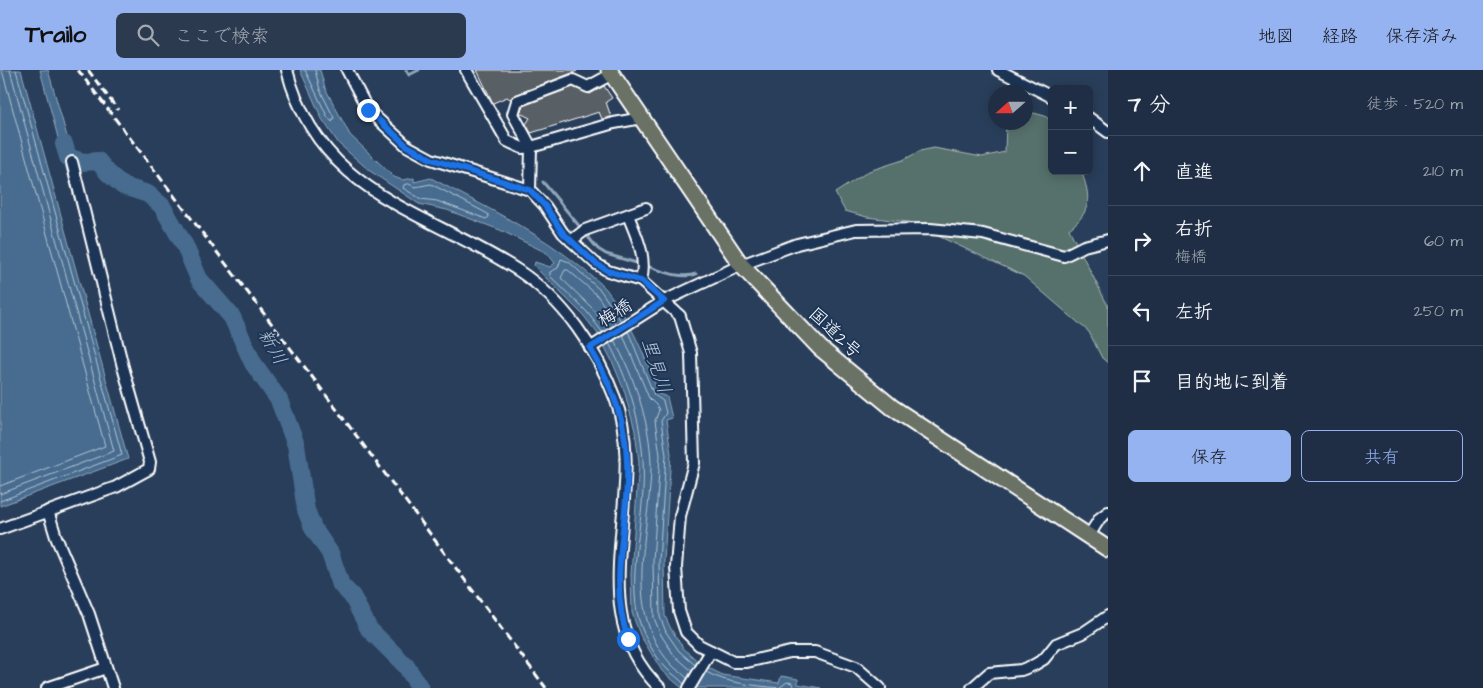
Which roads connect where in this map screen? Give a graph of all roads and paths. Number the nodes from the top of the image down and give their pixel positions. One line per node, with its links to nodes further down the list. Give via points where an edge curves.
1 (287, 70): 20 (street, via 306,119 342,167 382,198 520,272 566,314)
2 (347, 70): 12 (street, via 368,110 407,146 431,159)
3 (466, 70): 10 (street, via 507,141 522,148)
4 (998, 70): 6 (street)
5 (610, 72): 7 (highway, 国道2号); 10 (street, via 588,87 573,80 517,101 513,114)
6 (1048, 95)
7 (642, 118): 10 (street); 17 (highway, 国道2号)
8 (1093, 121): 9 (street)
9 (1108, 132)
10 (531, 147): 12 (street)
11 (72, 162): 21 (street, via 150,462 149,469 116,487)
12 (530, 190): 16 (street)
13 (646, 208): 14 (street)
14 (628, 215): 16 (street, via 583,232); 18 (street, via 643,252)
15 (1108, 240): 17 (street, 梅橋, via 1084,246 1064,256 983,234 930,229 856,230 797,244)
16 (572, 241): 18 (street, via 608,271)
17 (741, 265): 19 (street, 梅橋); 24 (highway, 国道2号, via 820,348 893,408)
18 (641, 281): 19 (street)
19 (660, 304): 20 (street, 梅橋); 27 (street, via 680,316 691,353 694,463 680,516 676,567 679,611 686,632)
20 (592, 347): 31 (street, via 616,400 625,441 626,486 618,589 623,623 636,655)
21 (48, 511): 23 (street); 28 (street, via 89,614)
22 (1108, 512): 24 (street)
23 (0, 528)
24 (1088, 537): 25 (highway, 国道2号)
25 (1108, 549)
26 (1108, 616): 34 (street, via 1083,633 1056,644 1044,659 1034,665 1021,670 989,673)
27 (709, 654): 32 (street); 33 (street, via 733,662 747,662 790,652 815,652 856,667)
28 (106, 668): 29 (street); 30 (street)
29 (47, 688)
30 (112, 688)
31 (660, 688)
32 (689, 688)
33 (880, 688)
34 (972, 688)

